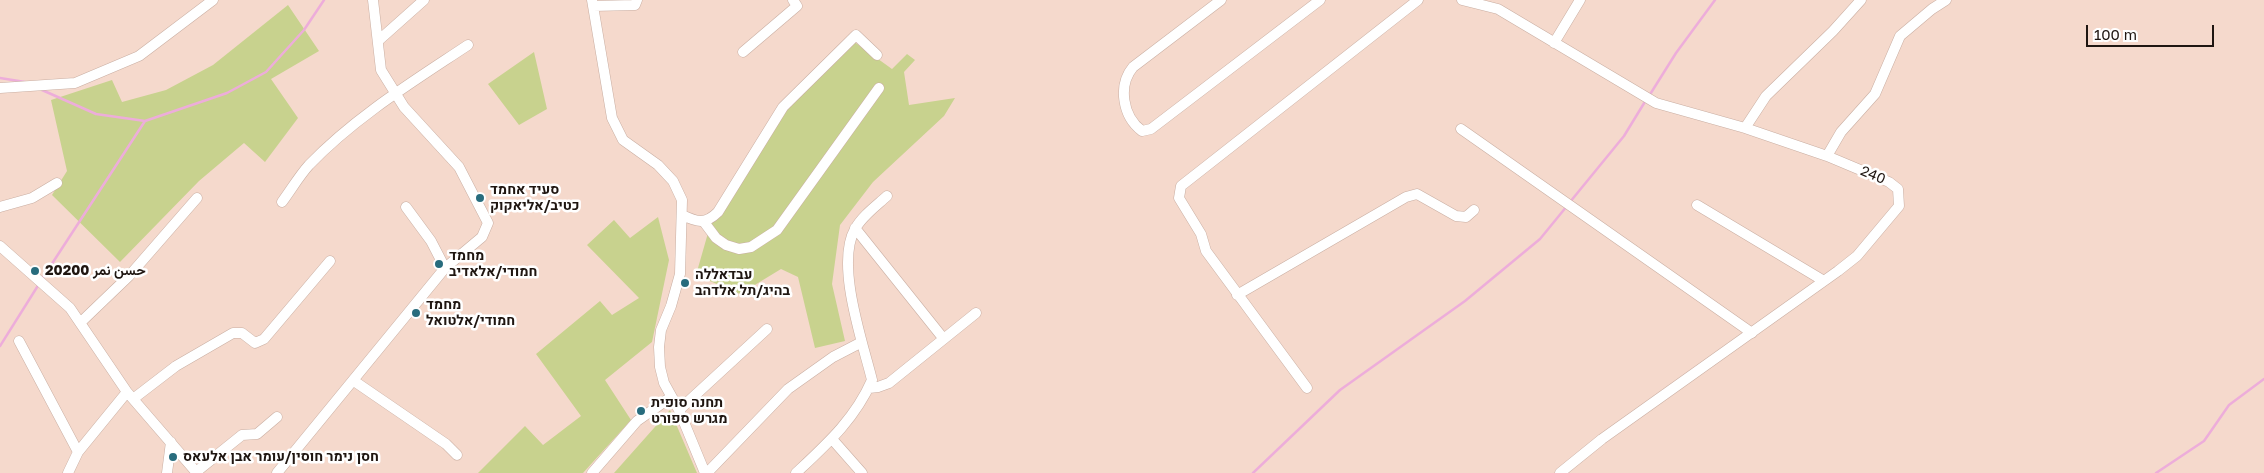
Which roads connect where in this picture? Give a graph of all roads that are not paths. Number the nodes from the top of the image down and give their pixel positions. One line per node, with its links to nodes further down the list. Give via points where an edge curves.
1 (213, 0): 19 (street, via 139,56 75,83)
2 (373, 0): 14 (street)
3 (424, 0): 14 (street)
4 (638, 0): 13 (street, via 635,5)
5 (793, 0): 17 (street, via 797,6)
6 (1221, 0): 7 (street, via 1128,74 1122,94 1128,113 1142,132 1151,129)
7 (1320, 0)
8 (1418, 0): 40 (street, via 1181,186 1179,198 1201,234 1206,251)
9 (1462, 0): 15 (street, 240, via 1498,9)
10 (1580, 0): 15 (street)
11 (1861, 0): 22 (street, via 1766,96)
12 (1946, 0): 24 (street, via 1900,36 1875,94 1841,132)
13 (592, 3): 33 (street, via 612,118 623,140 658,164 673,181 682,200)
14 (378, 41): 21 (street, via 381,70)
15 (1554, 43): 22 (street, 240, via 1656,103)
16 (468, 44): 21 (street)
17 (743, 52)
18 (877, 55): 34 (street, via 856,35 783,107 718,212)
19 (0, 88)
20 (879, 88): 34 (street, via 777,230 751,247 740,249 716,238)
21 (396, 94): 28 (street, via 320,154); 38 (street, via 459,167 488,223 482,237)
22 (1745, 128): 24 (street, 240)
23 (1461, 129): 44 (street)
24 (1827, 156): 39 (street, 240, via 1889,182 1898,189 1901,201 1857,256)
25 (57, 183): 30 (street, via 32,198)
26 (887, 196): 35 (street)
27 (197, 198): 42 (street, via 129,276)
28 (282, 202)
29 (1697, 205): 39 (street)
30 (0, 207)
31 (406, 207): 38 (street, via 431,241)
32 (1474, 210): 40 (street, via 1466,216 1456,216 1417,194 1406,197)
33 (682, 215): 34 (street); 52 (street, via 680,274 659,347 660,367)
34 (704, 222)
35 (855, 228): 45 (street); 47 (street, via 848,244 848,264)
36 (0, 246): 42 (street, via 70,308)
37 (330, 261): 51 (street, via 264,339 255,343 242,333 233,334)
38 (445, 268): 48 (street)
39 (1824, 281): 44 (street, 240)
40 (1237, 295): 50 (street)
41 (976, 313): 45 (street)
42 (81, 322): 51 (street)
43 (767, 329): 53 (street)
44 (1752, 332): 67 (street, 240, via 1602,439)
45 (943, 338): 49 (street, via 888,383)
46 (19, 341): 57 (street)
47 (860, 343): 49 (street, via 872,380); 64 (street, via 833,357 788,390)
48 (354, 381): 58 (street, via 446,444); 62 (street)
49 (869, 388): 55 (street, via 844,428)
50 (1307, 388)
51 (130, 395): 56 (street); 57 (street)
52 (671, 397): 53 (street); 63 (street, via 637,420)
53 (679, 410): 64 (street)
54 (277, 417): 61 (street, via 257,434 242,435)
55 (832, 439): 65 (street); 66 (street)
56 (170, 442): 60 (street); 61 (street)
57 (78, 452): 59 (street)
58 (457, 455)
59 (68, 473)
60 (167, 473)
61 (196, 473)
62 (277, 473)
63 (592, 473)
64 (706, 473)
65 (796, 473)
66 (862, 473)
67 (1560, 473)

